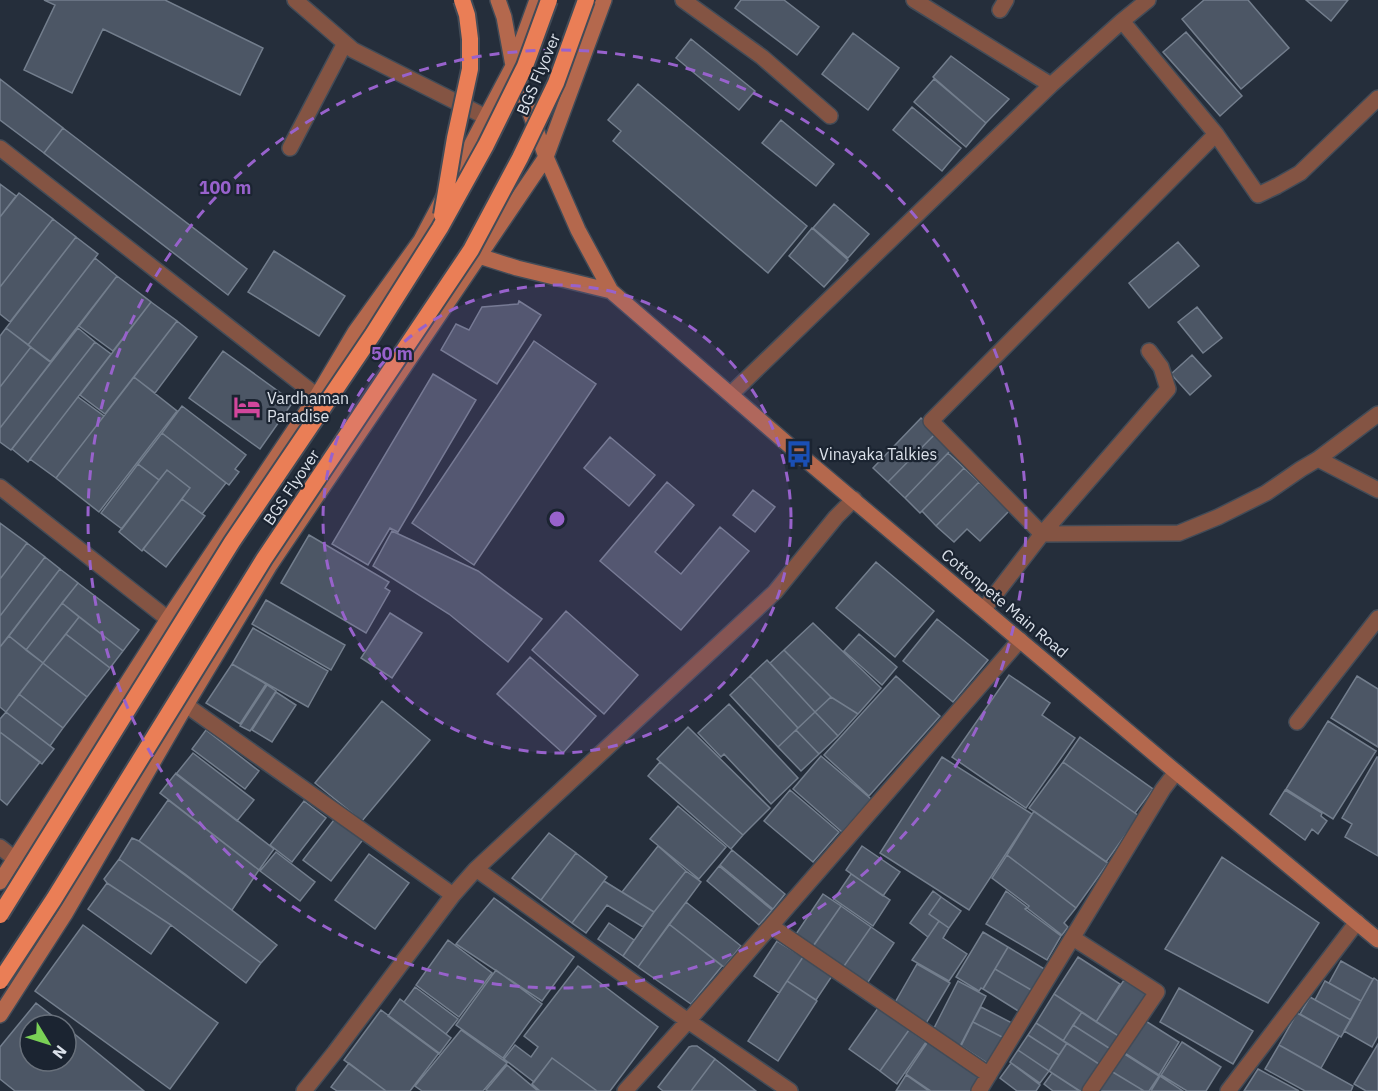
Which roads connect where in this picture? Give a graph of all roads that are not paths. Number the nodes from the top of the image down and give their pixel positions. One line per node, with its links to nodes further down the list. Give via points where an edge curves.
1 (295, 0): 12 (street)
2 (462, 0): 22 (highway, bridge, via 470,39 470,69)
3 (498, 0): 13 (main road, Cottonpete Main Road)
4 (537, 0): 13 (main road)
5 (549, 0): 22 (highway, BGS Flyover, bridge, via 525,66)
6 (586, 0): 51 (highway, BGS Flyover, bridge, via 551,94 471,250 264,559)
7 (604, 0): 21 (main road)
8 (683, 0): 16 (street, via 762,57)
9 (914, 0): 14 (street)
10 (1148, 0): 11 (street)
11 (1122, 21): 14 (street); 18 (street)
12 (345, 43): 17 (street); 20 (street)
13 (513, 66): 17 (main road); 21 (main road, Cottonpete Main Road)
14 (1051, 85): 26 (street)
15 (1378, 98): 18 (street, via 1300,173 1257,195)
16 (830, 116)
17 (486, 117): 27 (main road, via 421,240 355,332)
18 (1216, 134): 33 (street, via 931,421)
19 (0, 148): 27 (street)
20 (290, 148)
21 (546, 157): 23 (main road); 24 (main road, Cottonpete Main Road, via 578,230)
22 (440, 228): 46 (highway, BGS Flyover, bridge, via 232,542)
23 (478, 256): 24 (main road, Cottonpete Main Road); 38 (main road, via 270,565)
24 (611, 291): 26 (main road, Cottonpete Main Road)
25 (1149, 351): 33 (street, via 1161,368 1168,389)
26 (731, 394): 32 (main road, Cottonpete Main Road)
27 (317, 396): 36 (main road)
28 (1378, 414): 29 (street)
29 (1318, 459): 31 (street); 33 (street, via 1266,493 1179,533)
30 (0, 487): 36 (street)
31 (1378, 490)
32 (854, 499): 34 (main road, Cottonpete Main Road); 43 (street, via 775,592)
33 (1042, 534): 34 (street)
34 (984, 609): 37 (main road, Cottonpete Main Road)
35 (1378, 618): 39 (street)
36 (168, 619): 42 (main road)
37 (1020, 640): 40 (main road, Cottonpete Main Road); 48 (street)
38 (186, 705): 45 (street); 52 (main road, via 65,914)
39 (1297, 722)
40 (1176, 772): 47 (main road, Cottonpete Main Road); 49 (street)
41 (0, 848): 42 (street)
42 (15, 859): 44 (main road)
43 (476, 869): 45 (street); 53 (street)
44 (0, 882)
45 (453, 895): 55 (street)
46 (0, 915)
47 (1357, 922): 50 (main road, Cottonpete Main Road); 60 (street)
48 (771, 926): 53 (street); 54 (street)
49 (1072, 938): 54 (street); 59 (street, via 1157,992)
50 (1378, 940)
51 (0, 981)
52 (0, 1014)
53 (688, 1022): 56 (street); 57 (street)
54 (989, 1075): 58 (street)
55 (304, 1091)
56 (625, 1091)
57 (790, 1091)
58 (980, 1091)
59 (1090, 1091)
60 (1228, 1091)

